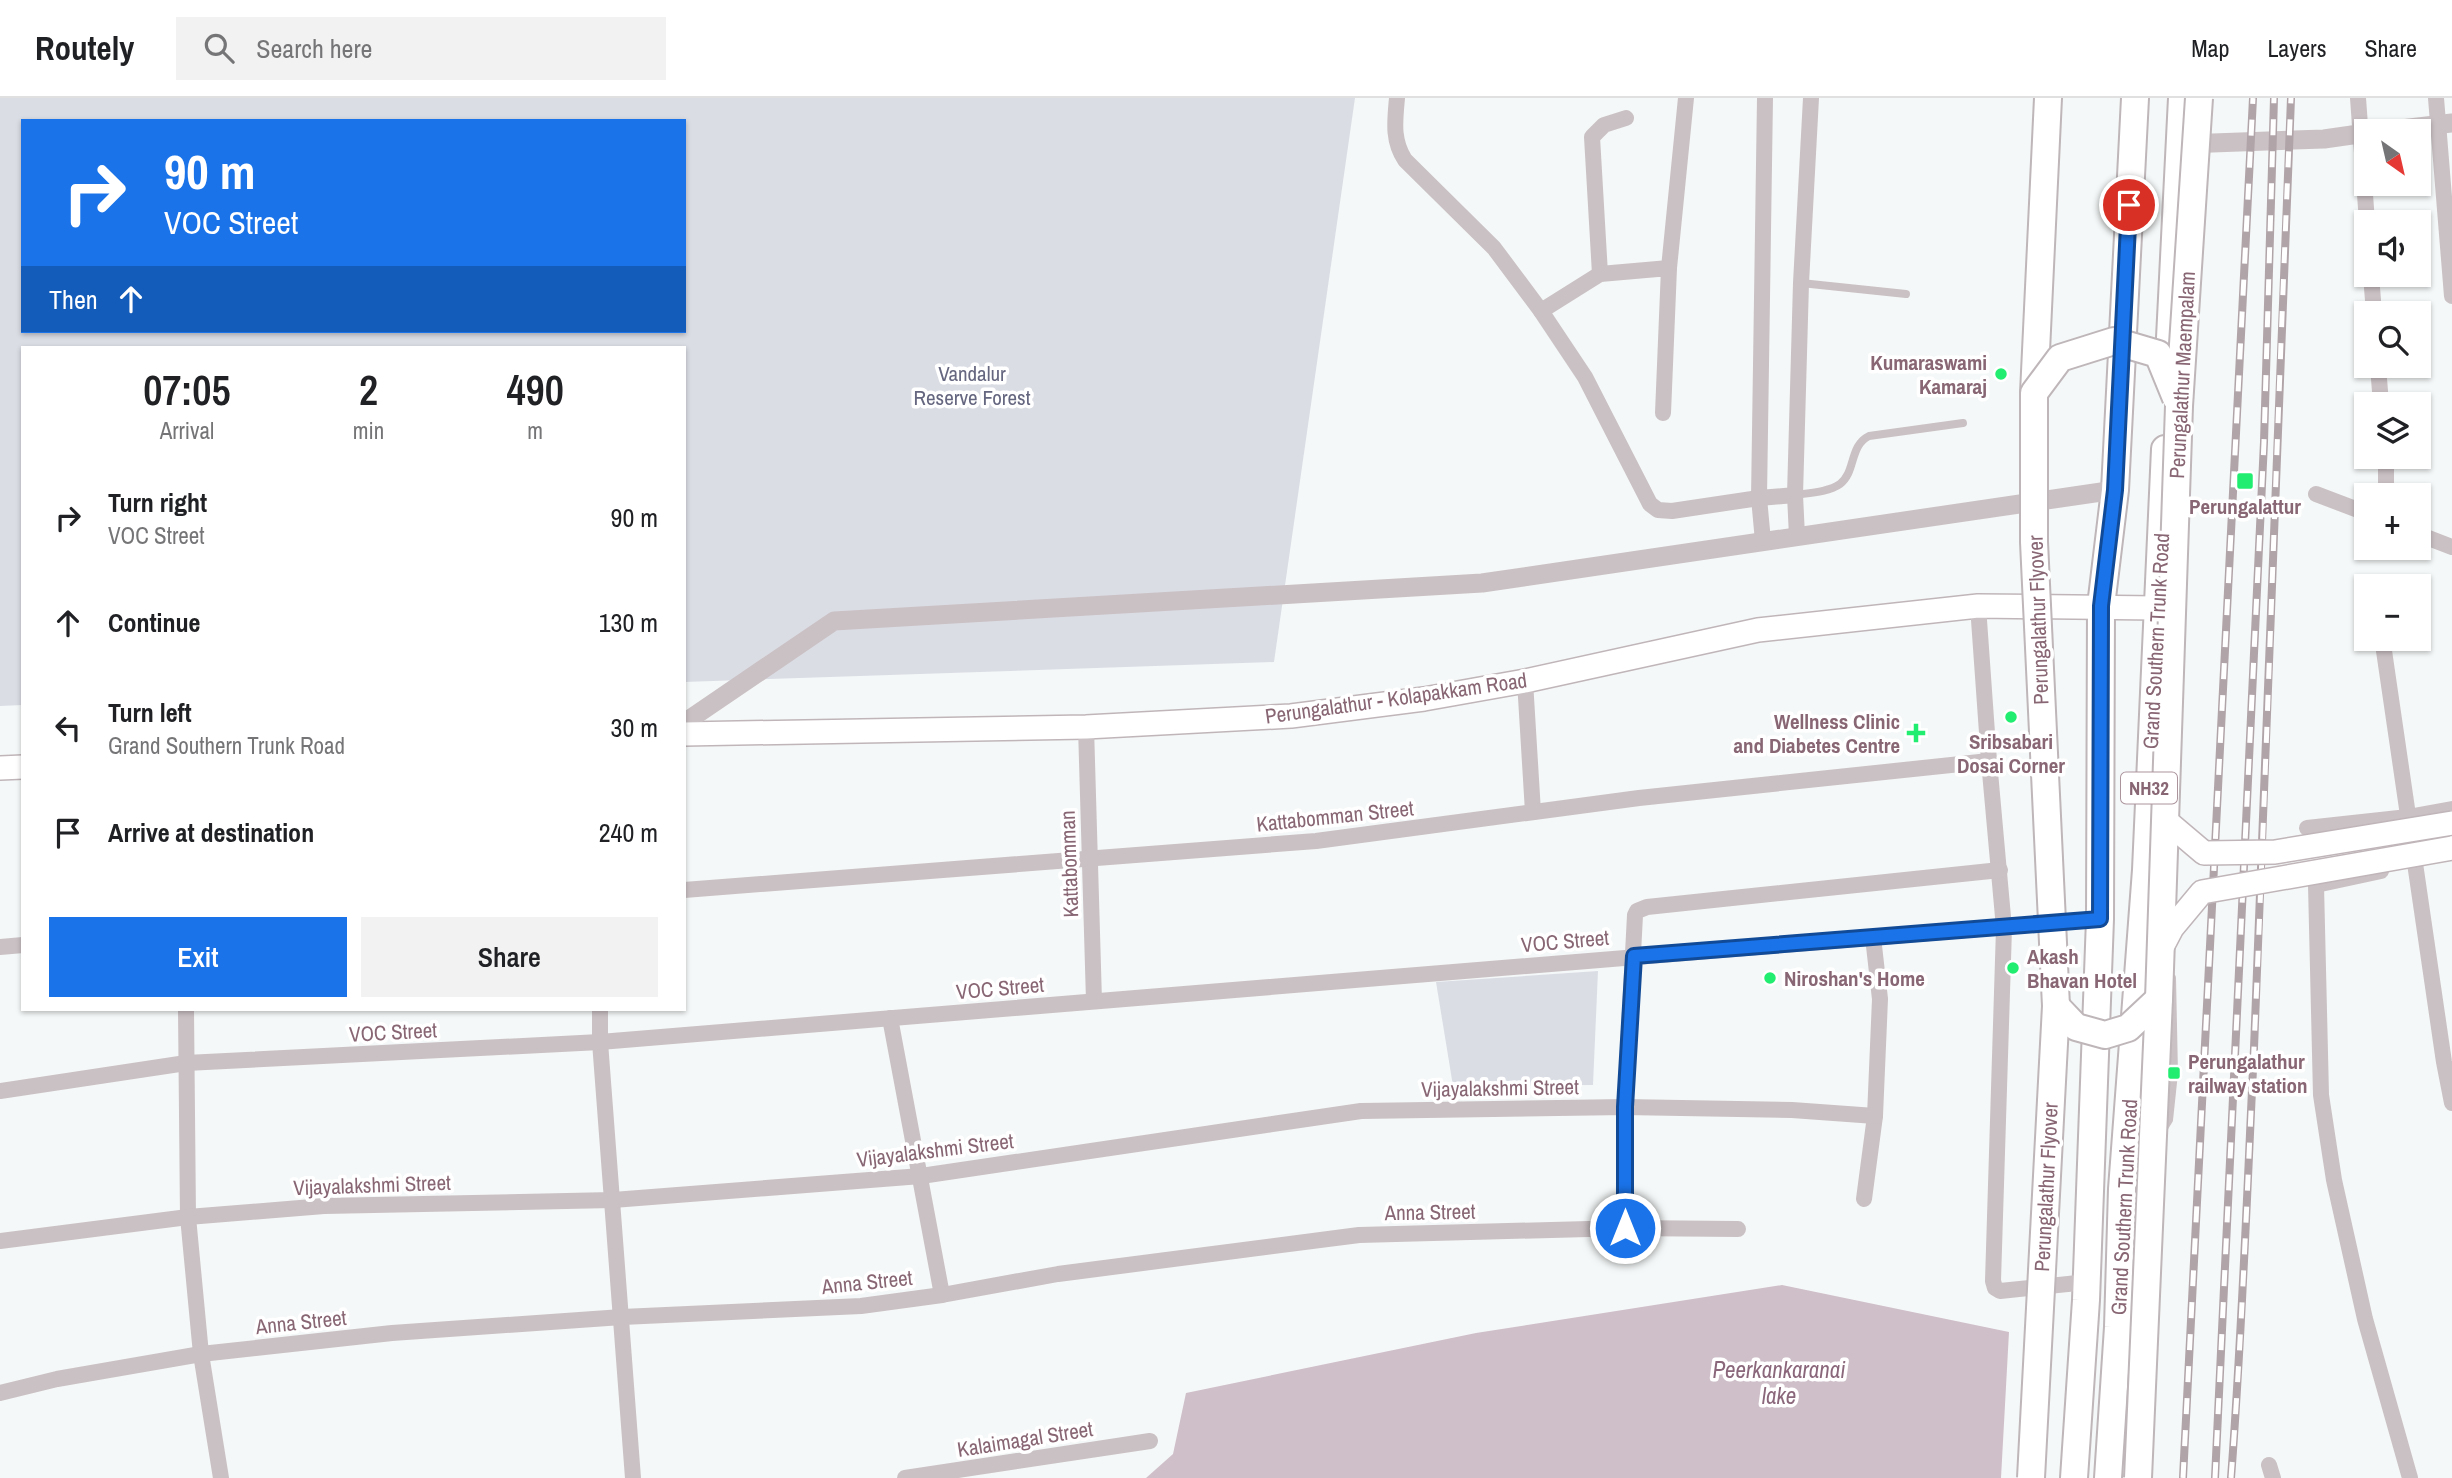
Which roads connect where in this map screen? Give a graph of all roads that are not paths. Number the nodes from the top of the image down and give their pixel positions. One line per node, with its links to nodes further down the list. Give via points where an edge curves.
1 (1397, 98): 21 (street, via 1395,136 1405,160 1494,248)
2 (1686, 98): 16 (street)
3 (1765, 98): 29 (street)
4 (1811, 98): 18 (street)
5 (2048, 98): 22 (highway, Perungalathur Flyover)
6 (2135, 98): 26 (highway, Grand Southern Trunk Road / NH32)
7 (2182, 98): 15 (highway, Grand Southern Trunk Road / NH32)
8 (2199, 98): 23 (highway, Perungalathur Maempalam, bridge)
9 (2358, 98): 12 (street)
10 (2436, 98): 13 (street)
11 (1626, 118): 17 (street, via 1604,124 1592,137)
12 (2361, 119)
13 (2445, 124): 20 (street)
14 (2354, 135): 15 (street)
15 (2180, 144): 37 (highway, Grand Southern Trunk Road / NH32)
16 (1669, 268): 17 (street); 24 (street)
17 (1600, 274): 21 (street)
18 (1801, 283): 19 (lane); 28 (street)
19 (1906, 294)
20 (2452, 296)
21 (1541, 311): 29 (street, via 1585,377 1653,507 1672,511)
22 (2034, 393): 23 (highway, bridge, via 2060,358 2114,341 2158,354); 68 (highway, Perungalathur Flyover, bridge, via 2034,542)
23 (2179, 406): 49 (highway, Perungalathur Maempalam, bridge)
24 (1663, 413)
25 (1962, 423): 28 (lane, via 1869,436 1858,445 1843,481 1832,488)
26 (2115, 490): 31 (street); 36 (highway, Grand Southern Trunk Road / NH32)
27 (2316, 494): 30 (street)
28 (1795, 495): 29 (street); 31 (street)
29 (1759, 498): 33 (street)
30 (2354, 508)
31 (1797, 536): 33 (street)
32 (2431, 539): 34 (street)
33 (1763, 541): 40 (street, via 1482,583 834,621)
34 (2452, 547)
35 (1978, 606): 36 (main road, Perungalathur - Kolapakkam Road); 39 (main road, Perungalathur - Kolapakkam Road, via 1758,630); 43 (street)
36 (2101, 606): 37 (main road, Perungalathur - Kolapakkam Road); 59 (highway, Grand Southern Trunk Road / NH32)
37 (2157, 608): 57 (highway, Grand Southern Trunk Road / NH32)
38 (2384, 651): 48 (street)
39 (1525, 681): 41 (main road, Perungalathur - Kolapakkam Road, via 1291,716); 47 (street)
40 (686, 722)
41 (1086, 727): 42 (main road, Perungalathur - Kolapakkam Road); 54 (street, Kattabomman)
42 (686, 734)
43 (1989, 761): 47 (street, Kattabomman Street); 56 (street)
44 (21, 767): 45 (main road)
45 (0, 768)
46 (2452, 809): 48 (street)
47 (1533, 812): 54 (street, Kattabomman Street, via 1316,841)
48 (2408, 817): 51 (street); 55 (street)
49 (2165, 820): 50 (main road, bridge, via 2204,853 2274,852); 65 (highway, Perungalathur Maempalam, bridge)
50 (2452, 822)
51 (2307, 828)
52 (2452, 848): 65 (main road, Perungalathur Maempalam, bridge, via 2202,892 2172,928)
53 (2452, 856): 55 (street)
54 (1090, 859): 58 (street, Kattabomman Street); 67 (street, Kattabomman)
55 (2415, 864): 73 (street); 100 (street, via 2316,885 2321,1095 2334,1180 2365,1318)
56 (2000, 870): 60 (street); 64 (street, via 1647,907 1635,915)
57 (2146, 870): 65 (lane); 98 (highway, Grand Southern Trunk Road / NH32)
58 (686, 890)
59 (2100, 919): 60 (street, VOC Street); 87 (highway, Grand Southern Trunk Road / NH32)
60 (2004, 928): 61 (street, VOC Street); 87 (street, via 1993,1281 2000,1291)
61 (1873, 937): 64 (street, VOC Street); 78 (street, via 1880,999)
62 (21, 945): 63 (street)
63 (0, 947)
64 (1634, 956): 67 (street, VOC Street); 77 (street)
65 (2167, 957): 66 (highway, Perungalathur Maempalam, bridge); 79 (lane, via 2174,1073 2169,1120)
66 (2159, 999): 68 (highway, bridge, via 2128,1028 2105,1035 2076,1027); 99 (highway, Perungalathur Maempalam, bridge)
67 (1094, 1001): 71 (street, VOC Street)
68 (2056, 1006): 96 (highway, Perungalathur Flyover, bridge)
69 (186, 1011): 74 (street)
70 (600, 1011): 72 (street)
71 (890, 1018): 72 (street, VOC Street); 80 (street)
72 (600, 1042): 74 (street, VOC Street); 81 (street)
73 (2448, 1061): 76 (street)
74 (186, 1063): 75 (street, VOC Street); 83 (street)
75 (0, 1091)
76 (2452, 1103)
77 (1625, 1107): 78 (street, Vijayalakshmi Street); 80 (street, Vijayalakshmi Street, via 1362,1111); 84 (street)
78 (1875, 1116): 82 (street)
79 (2146, 1155)
80 (921, 1176): 81 (street, Vijayalakshmi Street); 88 (street)
81 (614, 1199): 83 (street, Vijayalakshmi Street, via 324,1206); 89 (street)
82 (1864, 1199)
83 (188, 1217): 86 (street, Vijayalakshmi Street); 90 (street)
84 (1625, 1228): 85 (street, Anna Street); 88 (street, Anna Street, via 1359,1235 1058,1274)
85 (1738, 1229)
86 (0, 1241)
87 (2087, 1282): 97 (highway, Grand Southern Trunk Road / NH32)
88 (942, 1295): 89 (street, Anna Street, via 861,1306)
89 (622, 1317): 90 (street, Anna Street, via 392,1333); 94 (street)
90 (201, 1354): 91 (street, Anna Street); 93 (street)
91 (0, 1392)
92 (1150, 1441): 95 (street, Kalaimagal Street)
93 (221, 1478)
94 (633, 1478)
95 (905, 1478)
96 (2031, 1478)
97 (2074, 1478)
98 (2108, 1478)
99 (2138, 1478)
100 (2410, 1478)

